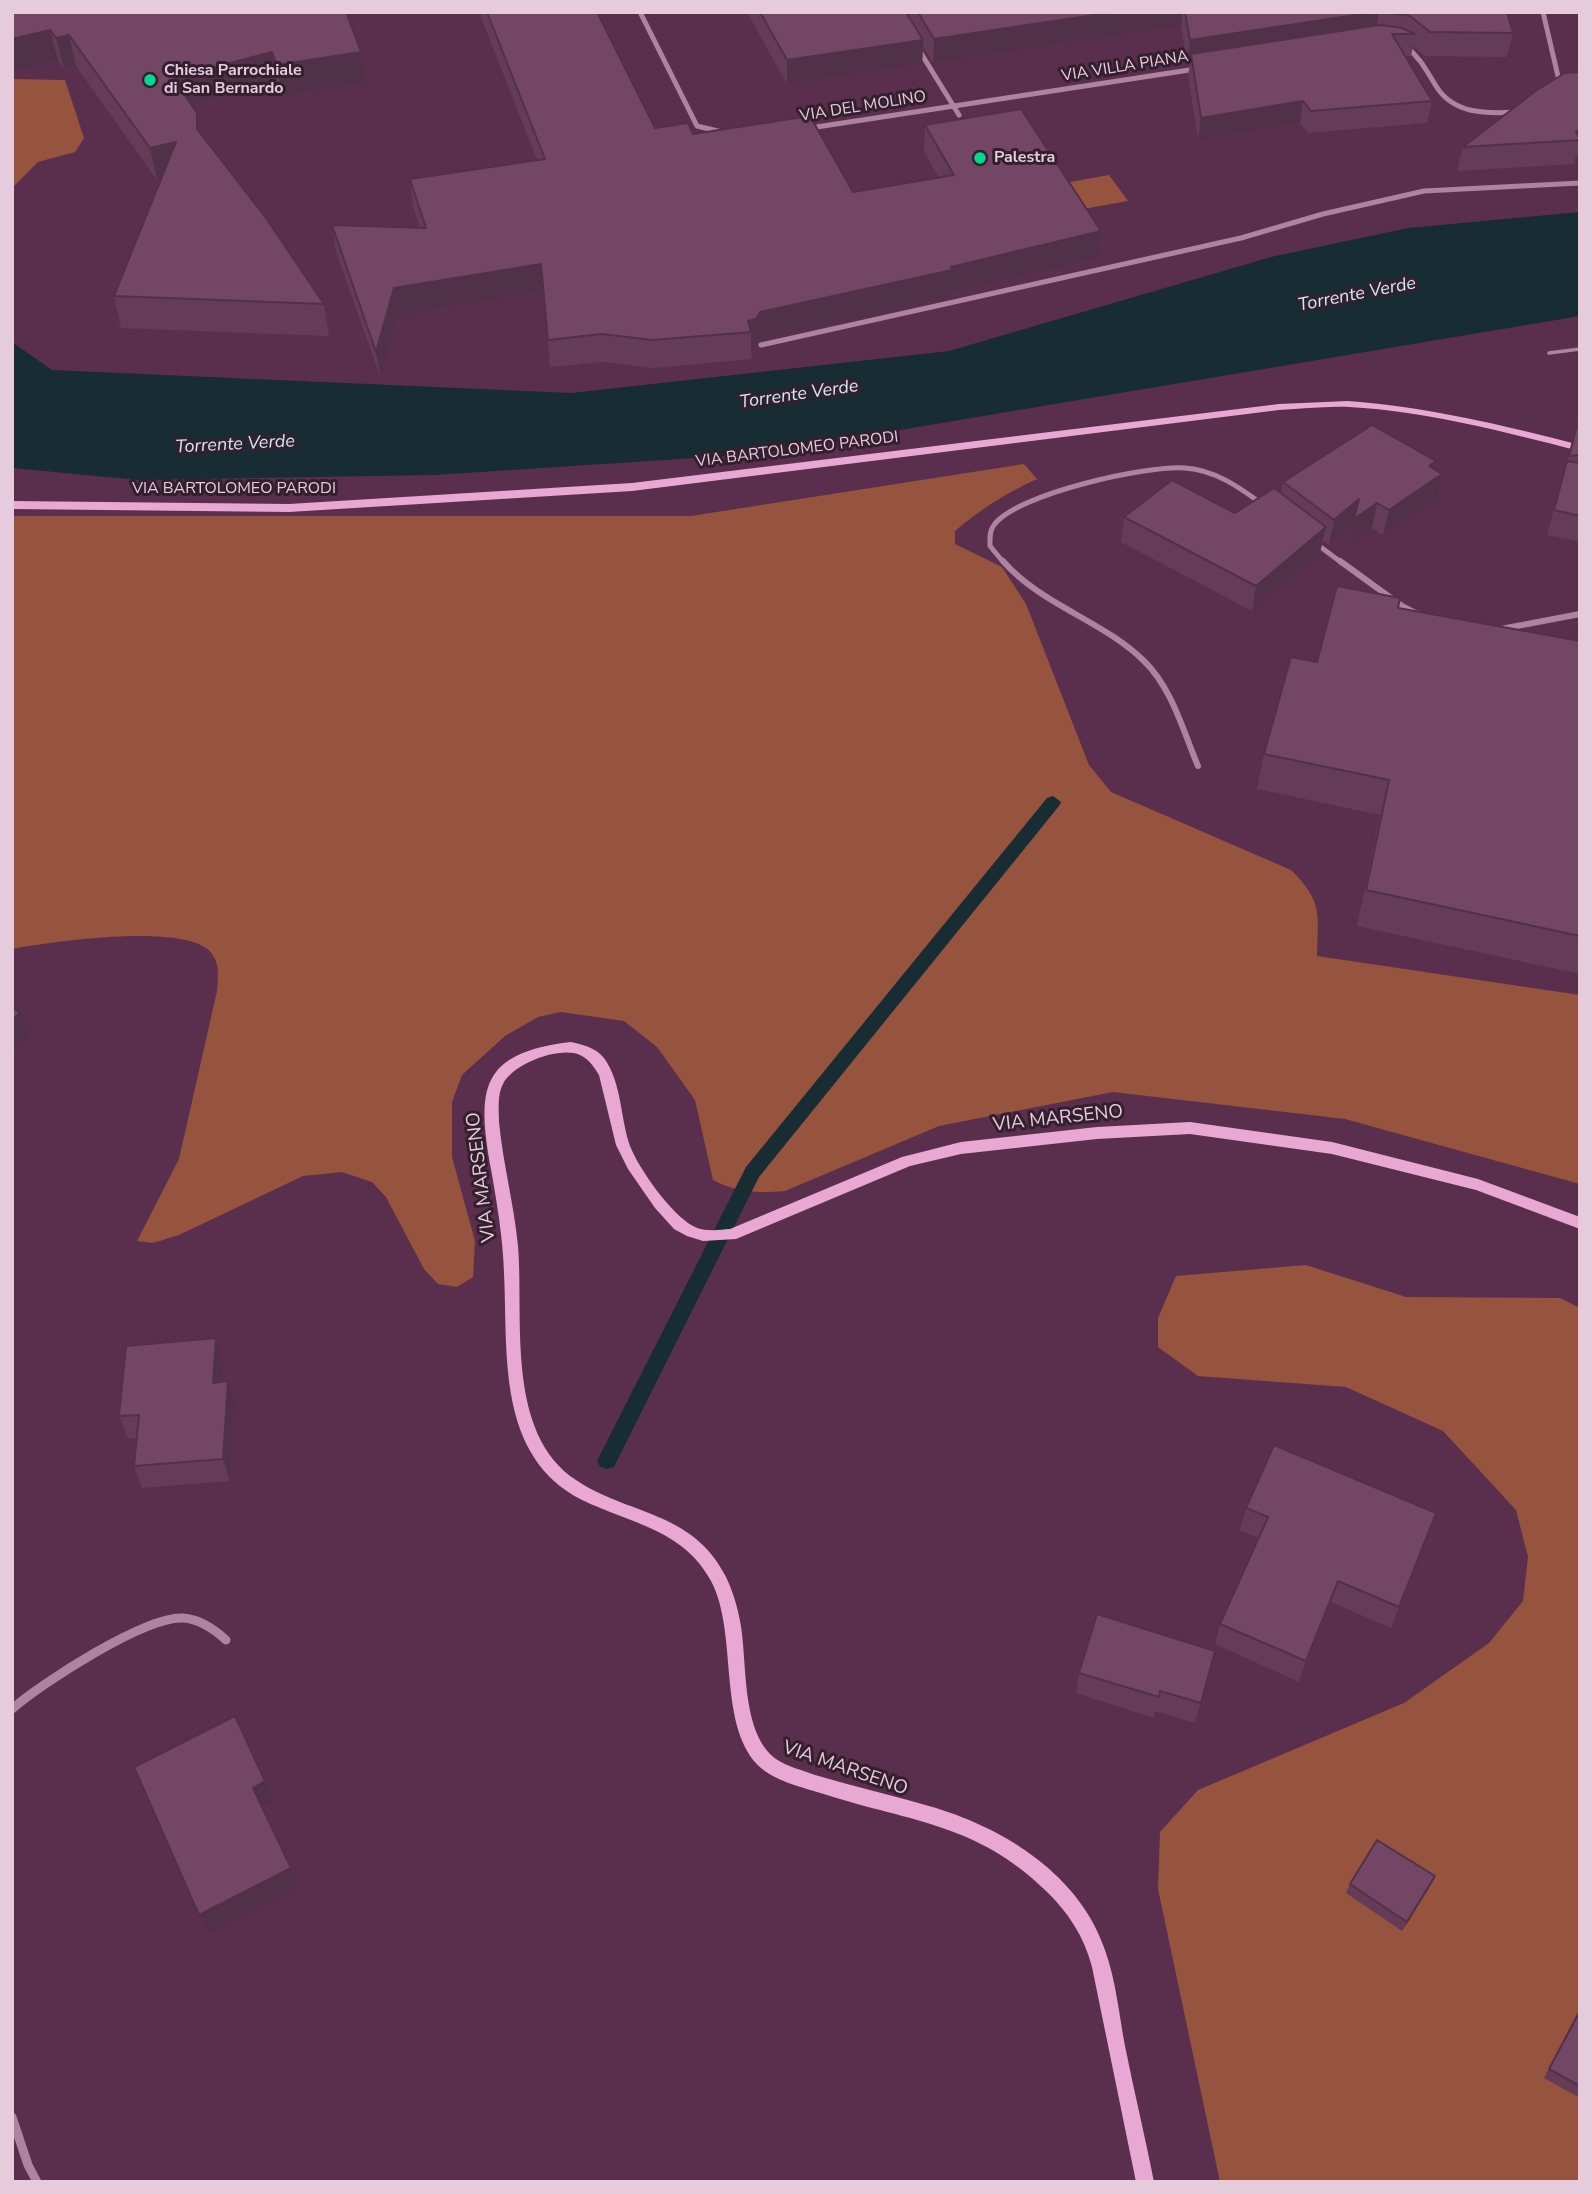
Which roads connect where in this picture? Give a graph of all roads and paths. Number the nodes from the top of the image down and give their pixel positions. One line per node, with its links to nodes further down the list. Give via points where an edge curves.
1 (640, 12): 11 (street, via 697,126)
2 (1543, 12): 6 (street)
3 (1395, 44): 8 (street, via 1422,58 1438,91 1468,110)
4 (917, 47): 7 (street)
5 (1198, 68): 7 (street, VIA VILLA PIANA)
6 (1561, 88)
7 (953, 106): 9 (street); 10 (street, VIA DEL MOLINO)
8 (1528, 110)
9 (959, 115)
10 (802, 129)
11 (734, 135)
12 (1580, 183): 13 (street, via 1424,191 1241,238)
13 (761, 345)
14 (1580, 349): 15 (lane)
15 (1549, 353)
16 (1580, 448): 17 (street, VIA BARTOLOMEO PARODI, via 1484,422 1346,404 1032,436 632,487 289,508)
17 (12, 505)
18 (1272, 511): 23 (street, via 1233,482 1195,469 1171,467 1033,500 1005,514 991,529 990,546 1013,572 1144,662 1168,698)
19 (1305, 535): 21 (street, via 1402,606)
20 (1580, 614): 22 (street)
21 (1428, 619)
22 (1491, 631)
23 (1198, 766)
24 (1580, 1223): 29 (street, VIA MARSENO, via 1478,1185 1332,1148 1190,1128 961,1148 907,1161 731,1235 704,1235 682,1228 624,1149 605,1070 591,1053 567,1047 533,1055 508,1070 495,1085 495,1135 509,1234 516,1389 526,1425 545,1462 569,1485 680,1533 702,1555 730,1606 744,1715 750,1739 765,1762 831,1788 976,1831 1027,1863 1080,1916 1097,1949 1106,1984)
25 (226, 1640): 26 (street, via 209,1624 179,1618 142,1631 46,1681)
26 (12, 1709)
27 (12, 2117): 28 (street)
28 (37, 2182)
29 (1145, 2182)

